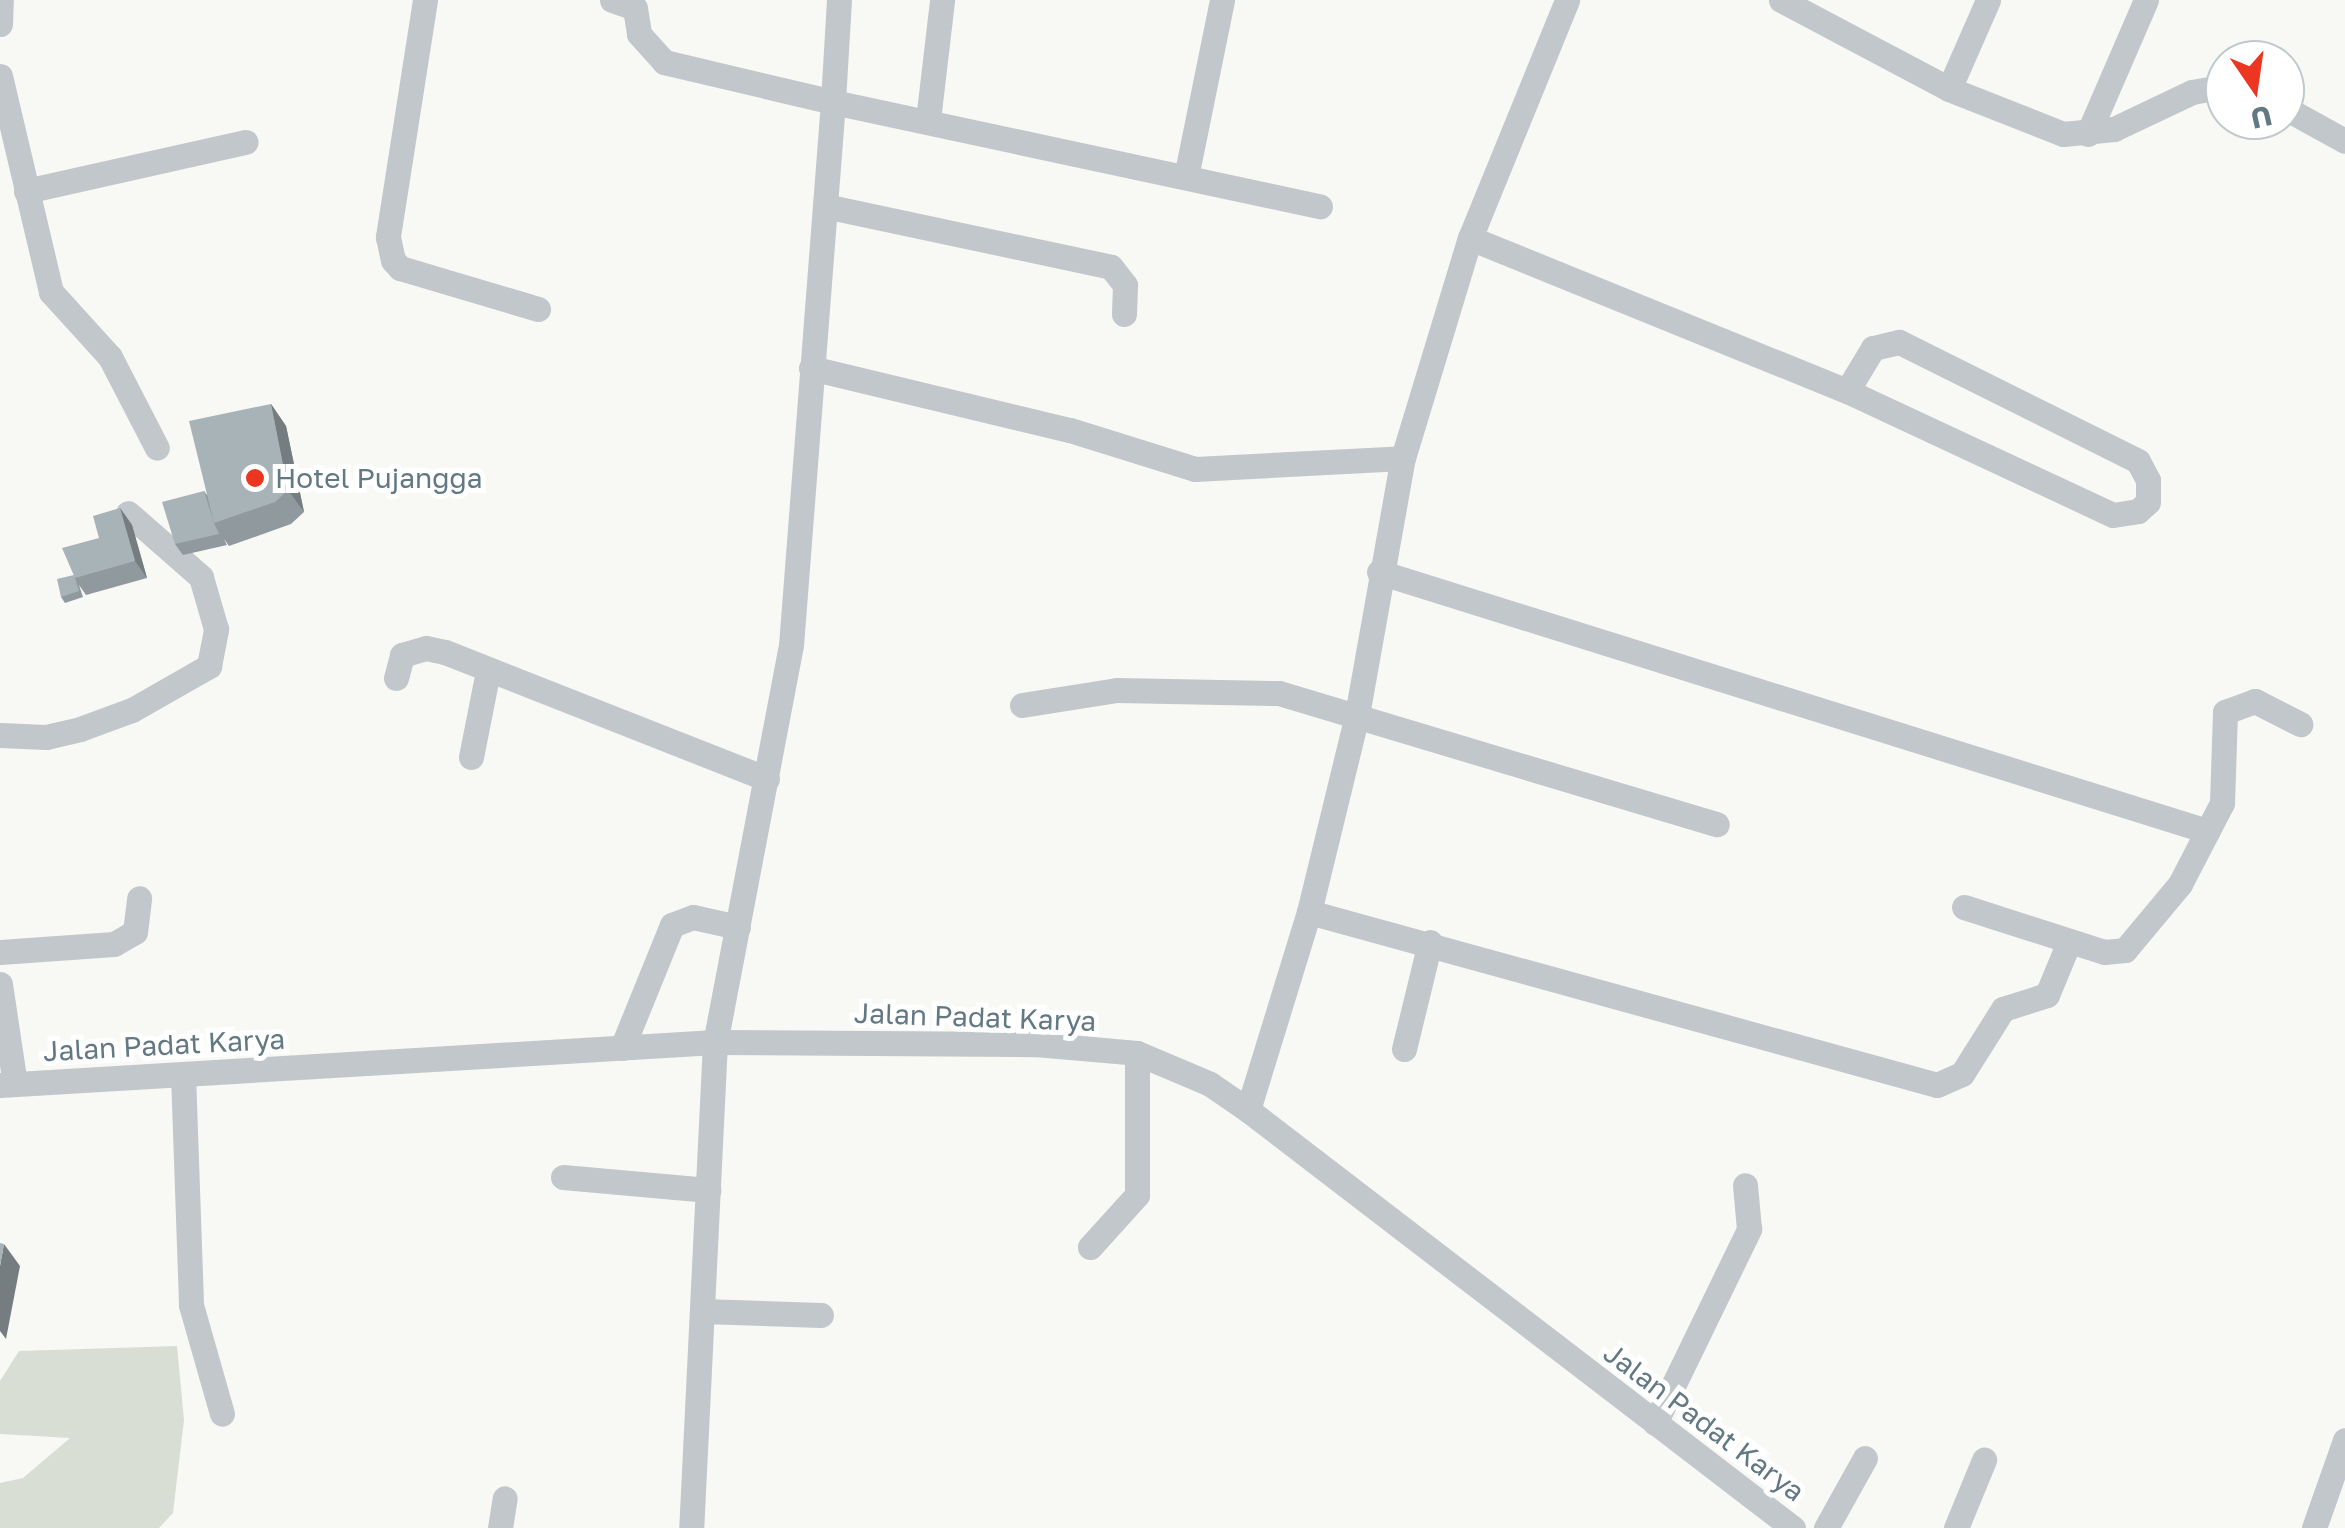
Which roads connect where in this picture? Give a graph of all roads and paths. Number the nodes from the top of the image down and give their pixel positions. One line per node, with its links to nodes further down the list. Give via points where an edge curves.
1 (1, 0): 11 (street)
2 (425, 0): 26 (street, via 388,237 393,260 400,268)
3 (839, 0): 15 (street)
4 (942, 0): 17 (street)
5 (1222, 0): 21 (street)
6 (1567, 0): 25 (street)
7 (1988, 0): 13 (street)
8 (2146, 0): 18 (street)
9 (1788, 2): 13 (street)
10 (627, 3): 15 (street, via 639,34 664,62)
11 (0, 24)
12 (0, 76): 22 (street)
13 (1949, 89): 18 (street, via 2040,128)
14 (2205, 93): 18 (street)
15 (833, 102): 17 (street); 23 (street)
16 (2305, 119): 19 (street)
17 (928, 120): 21 (street)
18 (2088, 134)
19 (2345, 140)
20 (246, 142): 22 (street)
21 (1186, 177): 24 (street)
22 (26, 191): 30 (street, via 51,292 110,358)
23 (825, 206): 27 (street, via 1110,267 1125,286); 28 (street)
24 (1320, 206)
25 (1470, 238): 29 (street); 31 (street)
26 (538, 308)
27 (1124, 314)
28 (812, 368): 31 (street, via 1070,430 1196,469); 41 (street, via 791,644)
29 (1848, 391): 29 (street, via 2113,515 2148,502 2148,480 2138,461 1899,342 1873,348)
30 (157, 448)
31 (1402, 458): 33 (street)
32 (128, 513): 39 (street, via 200,577 216,629 209,666 132,710 80,729)
33 (1379, 572): 37 (street); 43 (street)
34 (488, 671): 35 (street, via 426,648 402,655); 40 (street); 41 (street)
35 (396, 678)
36 (1022, 705): 37 (street, via 1117,690 1234,687)
37 (1357, 715): 42 (street); 46 (street)
38 (2300, 724): 43 (street, via 2255,701 2225,712 2222,804)
39 (0, 734)
40 (471, 758)
41 (767, 780): 47 (street)
42 (1717, 824)
43 (2207, 831): 49 (street, via 2180,884 2136,941 2115,953)
44 (139, 898): 50 (street, via 135,932 114,944)
45 (1964, 907): 49 (street)
46 (1310, 912): 48 (street); 58 (street)
47 (738, 927): 52 (street); 53 (street, via 693,918 672,925)
48 (1430, 942): 49 (street, via 1946,1085 1962,1074 2002,1009 2047,995); 54 (street)
49 (2069, 942)
50 (0, 952)
51 (0, 984): 57 (street)
52 (715, 1042): 53 (street, Jalan Padat Karya); 55 (street, Jalan Padat Karya, via 1035,1044); 61 (street)
53 (622, 1048): 56 (street, Jalan Padat Karya)
54 (1404, 1049)
55 (1136, 1053): 58 (street, Jalan Padat Karya, via 1210,1084); 62 (street, via 1137,1195)
56 (183, 1074): 57 (street, Jalan Padat Karya); 65 (street, via 190,1304)
57 (8, 1085)
58 (1248, 1110): 66 (street, Jalan Padat Karya)
59 (563, 1178): 61 (street)
60 (1745, 1185): 66 (street, via 1749,1229)
61 (708, 1190): 63 (street)
62 (1090, 1247)
63 (702, 1311): 64 (street); 72 (street)
64 (821, 1315)
65 (222, 1414)
66 (1655, 1422): 73 (street, Jalan Padat Karya)
67 (2345, 1440): 76 (street)
68 (1866, 1458): 74 (street)
69 (1984, 1460): 75 (street)
70 (505, 1498): 71 (street)
71 (500, 1528)
72 (691, 1528)
73 (1793, 1528)
74 (1826, 1528)
75 (1956, 1528)
76 (2314, 1528)

